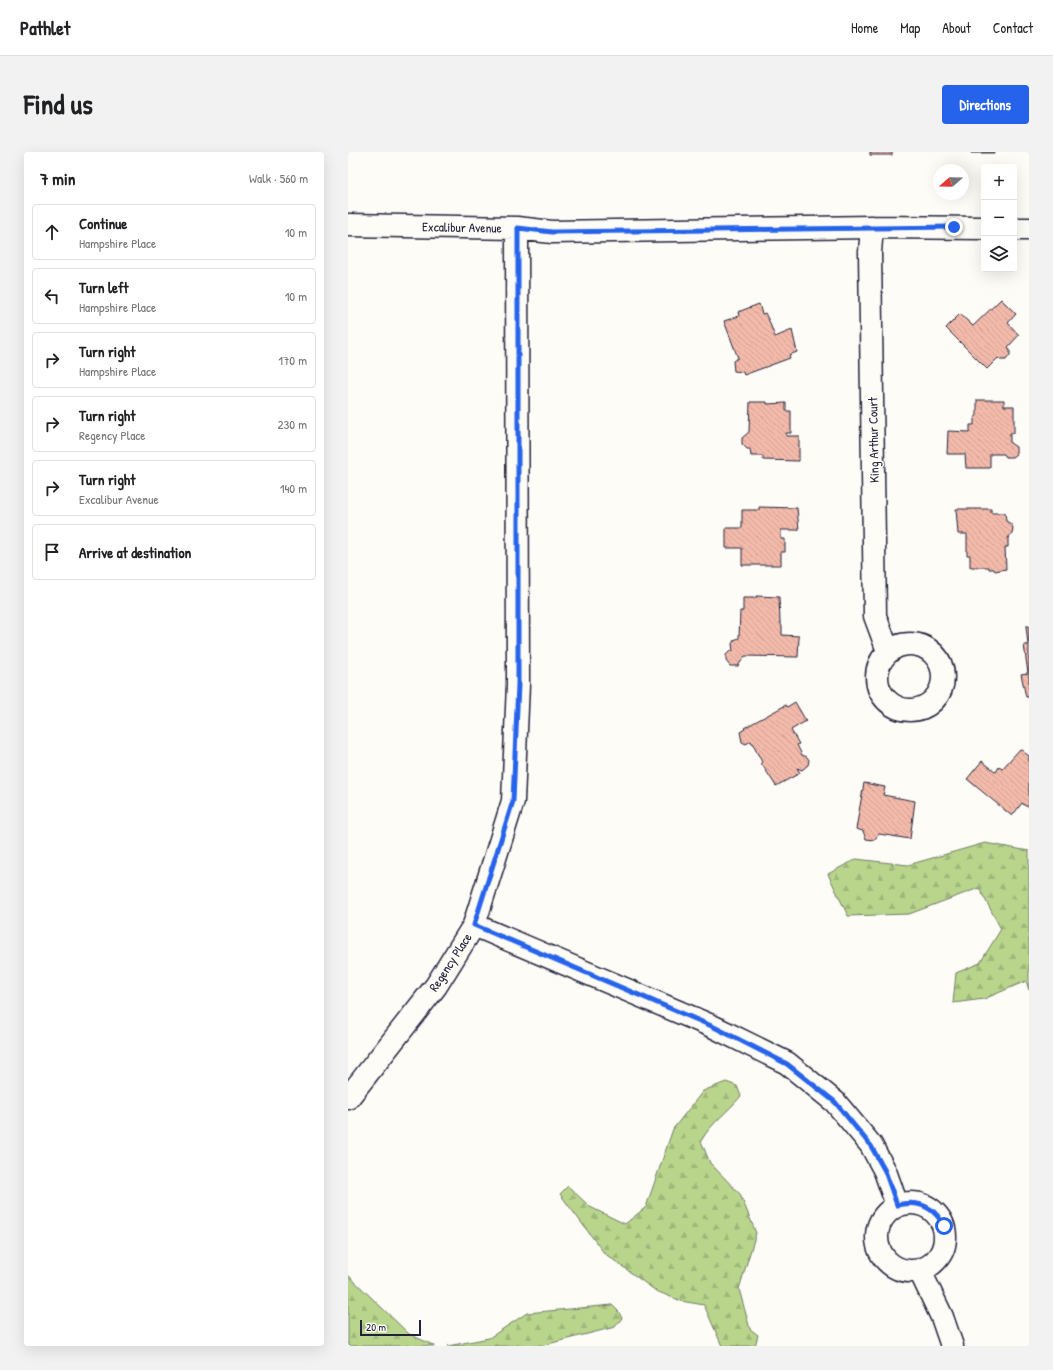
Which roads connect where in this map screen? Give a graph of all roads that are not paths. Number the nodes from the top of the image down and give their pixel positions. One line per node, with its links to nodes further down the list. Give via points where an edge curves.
1 (348, 225): 3 (street, Excalibur Avenue)
2 (872, 227): 3 (street, Excalibur Avenue, via 552,232); 4 (street, Excalibur Avenue); 7 (street, King Arthur Court, via 870,252 875,616)
3 (518, 228): 8 (street, Regency Place, via 518,684 513,801)
4 (981, 228)
5 (1017, 229): 6 (street)
6 (1029, 229)
7 (888, 651)
8 (474, 925): 9 (street, Regency Place, via 436,986); 10 (street, via 714,1027 787,1064 835,1102 871,1146 885,1171)
9 (348, 1098)
10 (897, 1205): 11 (street, via 887,1212 880,1222 877,1245 889,1264 909,1272); 11 (street, via 908,1202 920,1203 939,1216 944,1226 944,1250 930,1267)
11 (920, 1271): 12 (street, via 942,1317)
12 (952, 1346)

